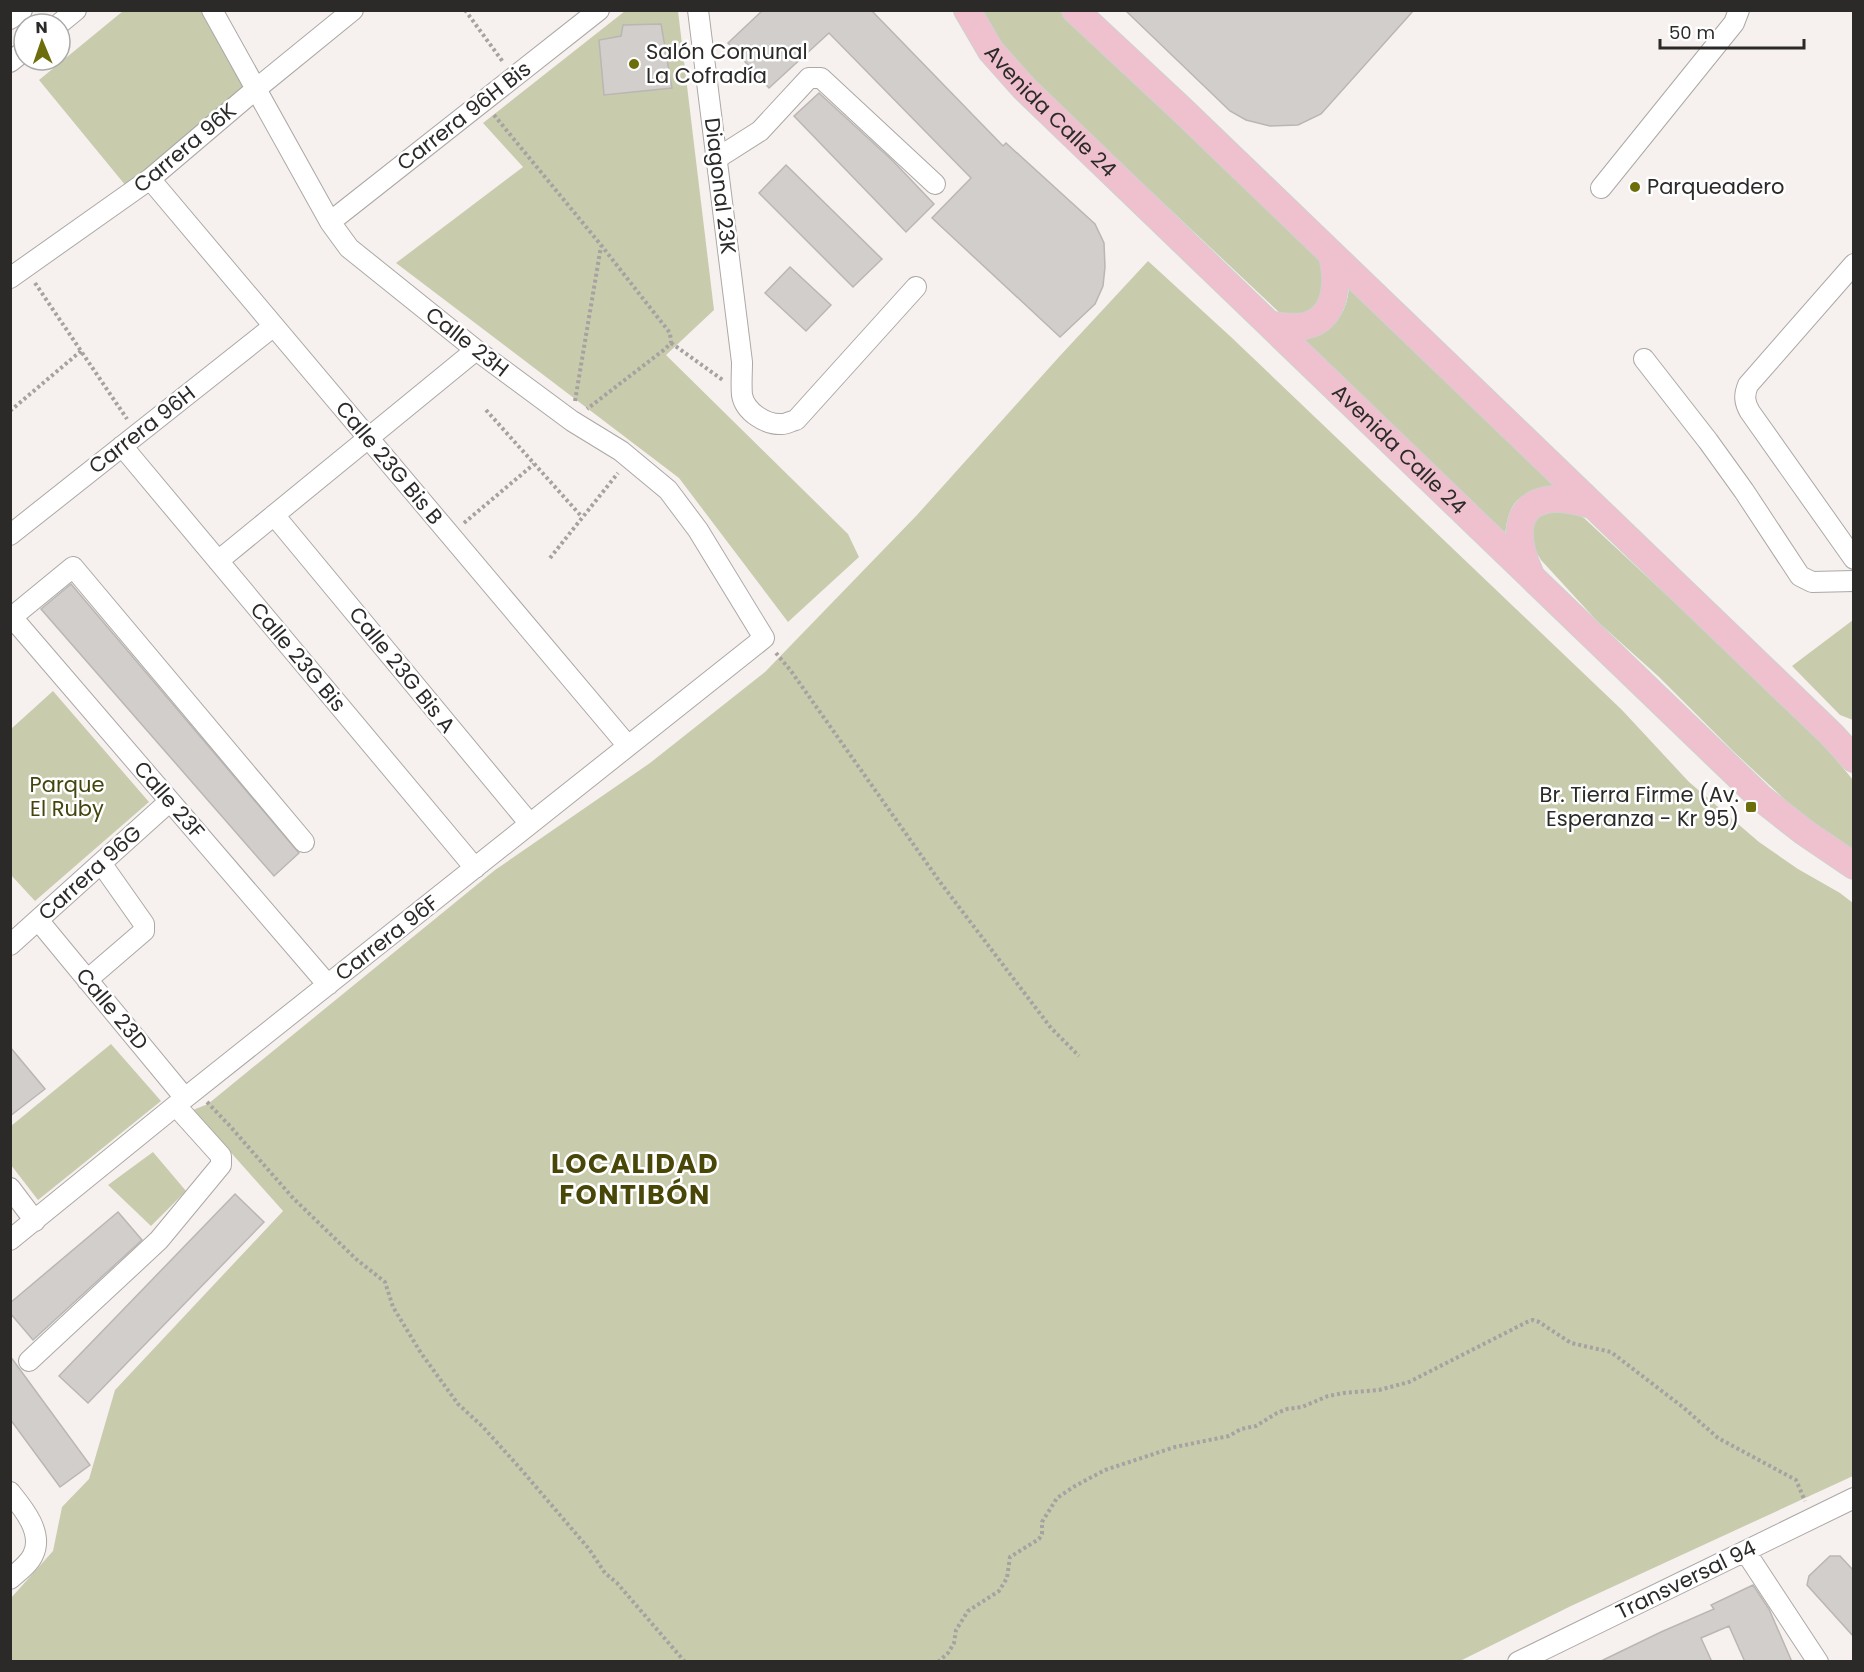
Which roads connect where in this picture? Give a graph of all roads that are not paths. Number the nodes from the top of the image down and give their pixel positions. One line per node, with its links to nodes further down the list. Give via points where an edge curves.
1 (22, 10): 9 (street)
2 (212, 10): 10 (street, Calle 23H)
3 (353, 10): 10 (street, Carrera 96K)
4 (599, 10): 15 (street, Carrera 96H Bis)
5 (967, 10): 20 (main road, Avenida Calle 24, via 991,51 1024,88)
6 (1075, 10): 16 (main road)
7 (1739, 10): 14 (street, via 1734,23)
8 (700, 13): 11 (street, Diagonal 23K)
9 (10, 19)
10 (256, 89): 12 (street, Carrera 96K); 15 (street, Calle 23H)
11 (716, 159): 13 (street, via 760,131 815,76); 19 (street, Diagonal 23K, via 742,362 742,394 745,404 756,415 770,423 796,420)
12 (150, 179): 18 (street, Carrera 96K); 21 (street, Calle 23G Bis B)
13 (934, 184)
14 (1601, 188)
15 (330, 222): 22 (street, Calle 23H, via 349,248)
16 (1332, 255): 20 (main road, via 1336,281 1328,310 1305,326); 26 (main road)
17 (1854, 264): 29 (street, via 1748,384 1744,394 1749,412)
18 (18, 273)
19 (916, 287)
20 (1272, 325): 31 (main road, Avenida Calle 24)
21 (274, 326): 24 (street, Calle 23G Bis B); 25 (street, Carrera 96H)
22 (476, 350): 24 (street); 34 (street, Calle 23H, via 572,421 621,451 669,490)
23 (1644, 359): 32 (street, via 1744,491 1800,576 1812,582)
24 (368, 438): 27 (street); 36 (street, Calle 23G Bis B)
25 (130, 440): 28 (street, Carrera 96H); 30 (street, Calle 23G Bis)
26 (1592, 505): 31 (main road, via 1554,499 1529,508 1519,530 1522,556); 35 (main road)
27 (274, 515): 30 (street); 39 (street, Calle 23G Bis A)
28 (10, 535)
29 (1854, 560)
30 (218, 561): 43 (street, Calle 23G Bis)
31 (1532, 577): 42 (main road, Avenida Calle 24, via 1762,799)
32 (1854, 580)
33 (11, 616): 38 (street, Calle 23F); 40 (street, via 73,567)
34 (764, 638): 36 (street, Carrera 96F)
35 (1842, 736): 37 (main road)
36 (628, 746): 39 (street, Carrera 96F)
37 (1854, 759)
38 (170, 801): 41 (street, Carrera 96G); 47 (street, Calle 23F)
39 (530, 824): 43 (street, Carrera 96F)
40 (304, 842)
41 (101, 863): 44 (street, Carrera 96G); 46 (street, via 145,927)
42 (1854, 866)
43 (475, 868): 47 (street, Carrera 96F)
44 (38, 920): 45 (street, Carrera 96G); 46 (street, Calle 23D)
45 (10, 945)
46 (87, 980): 48 (street, Calle 23D)
47 (328, 984): 48 (street, Carrera 96F)
48 (186, 1097): 50 (street, Carrera 96F); 52 (street, Calle 23D, via 221,1156 221,1165 159,1240)
49 (10, 1188): 50 (street)
50 (35, 1221): 51 (street, Carrera 96F)
51 (10, 1240)
52 (28, 1361)
53 (10, 1492): 56 (street, via 36,1533 37,1545 33,1557)
54 (1851, 1504): 55 (street, Transversal 94, via 1816,1516)
55 (1745, 1551): 57 (street, Transversal 94); 58 (street)
56 (10, 1579)
57 (1518, 1662)
58 (1818, 1662)

